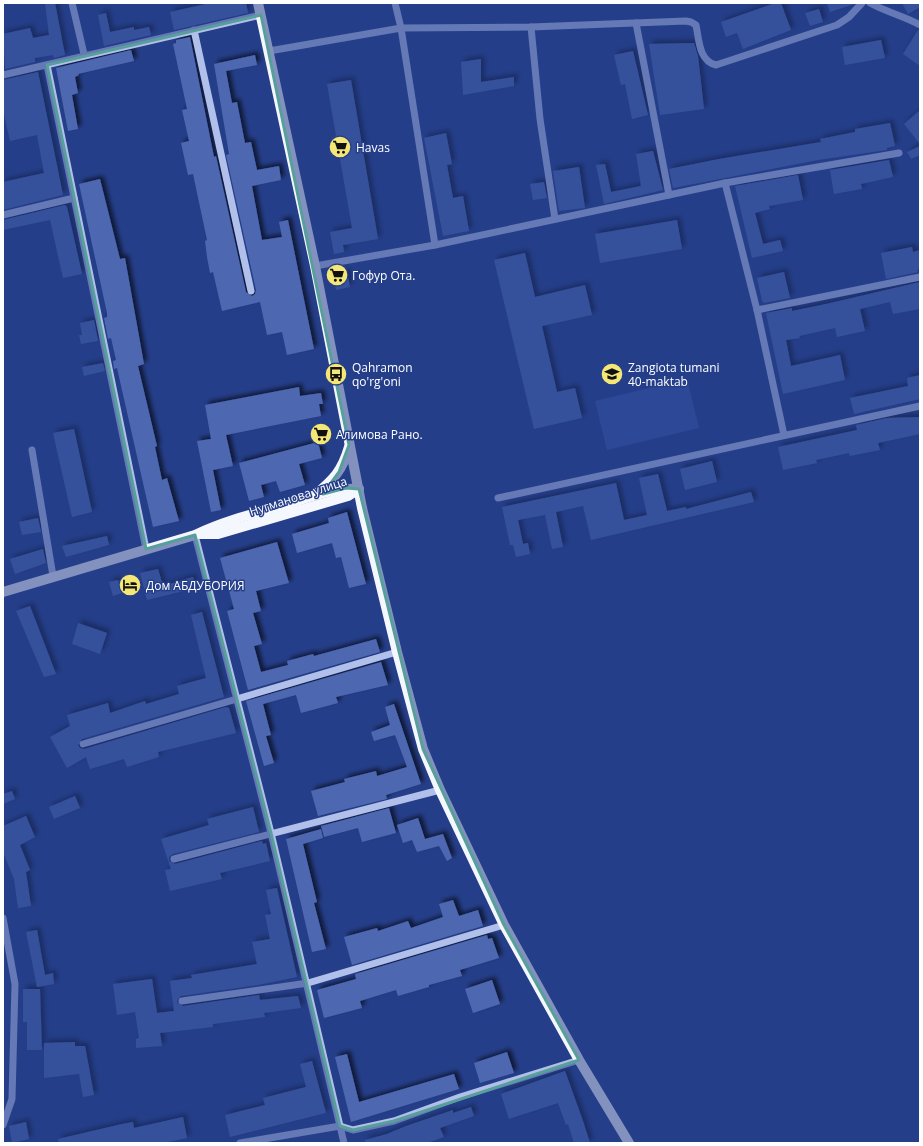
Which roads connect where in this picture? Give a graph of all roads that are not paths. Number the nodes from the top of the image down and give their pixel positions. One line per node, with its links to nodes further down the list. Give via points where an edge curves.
1 (72, 3): 13 (street)
2 (258, 3): 6 (main road)
3 (395, 3): 10 (street)
4 (862, 3): 7 (street, via 837,25 716,65 708,63 704,58 696,25 691,22)
5 (870, 3): 8 (street, via 883,11)
6 (261, 15): 11 (street); 12 (main road)
7 (636, 23): 9 (street); 18 (street)
8 (919, 24)
9 (532, 27): 10 (street); 21 (street, via 540,119)
10 (401, 28): 12 (street); 22 (street)
11 (194, 30): 13 (street); 25 (street)
12 (269, 51): 23 (main road)
13 (84, 54): 14 (street)
14 (47, 65): 15 (street); 19 (street)
15 (3, 74)
16 (899, 153): 17 (street)
17 (724, 183): 18 (street); 26 (street)
18 (669, 195): 21 (street)
19 (74, 198): 20 (street); 35 (street)
20 (3, 215)
21 (555, 219): 22 (street)
22 (436, 245): 23 (street)
23 (315, 266): 29 (main road)
24 (920, 277): 26 (street)
25 (251, 291)
26 (757, 310): 28 (street)
27 (920, 406): 28 (street)
28 (784, 435): 33 (street)
29 (349, 445): 31 (main road); 32 (main road, via 339,472)
30 (32, 450): 36 (street)
31 (359, 489): 32 (main road, Нугманова улица, via 346,488); 34 (main road, Нугманова улица, via 348,496 218,534); 38 (main road)
32 (312, 497): 34 (main road, Нугманова улица, via 215,525)
33 (498, 498)
34 (195, 535): 35 (main road, Нугманова улица); 39 (street)
35 (146, 549): 36 (main road, Нугманова улица)
36 (53, 576): 37 (main road, Нугманова улица)
37 (3, 592)
38 (397, 652): 39 (street); 41 (main road, via 423,749)
39 (236, 698): 40 (street); 42 (street)
40 (83, 744)
41 (440, 790): 42 (street); 45 (main road)
42 (271, 833): 43 (street); 46 (street)
43 (174, 858)
44 (3, 918): 49 (street, via 15,984 12,1099)
45 (504, 925): 46 (street); 48 (main road)
46 (308, 983): 47 (street); 50 (street)
47 (182, 1001)
48 (580, 1060): 50 (street, via 460,1097 394,1121 354,1130); 53 (main road)
49 (3, 1125)
50 (340, 1126): 51 (street); 52 (street)
51 (240, 1143)
52 (344, 1143)
53 (629, 1143)

